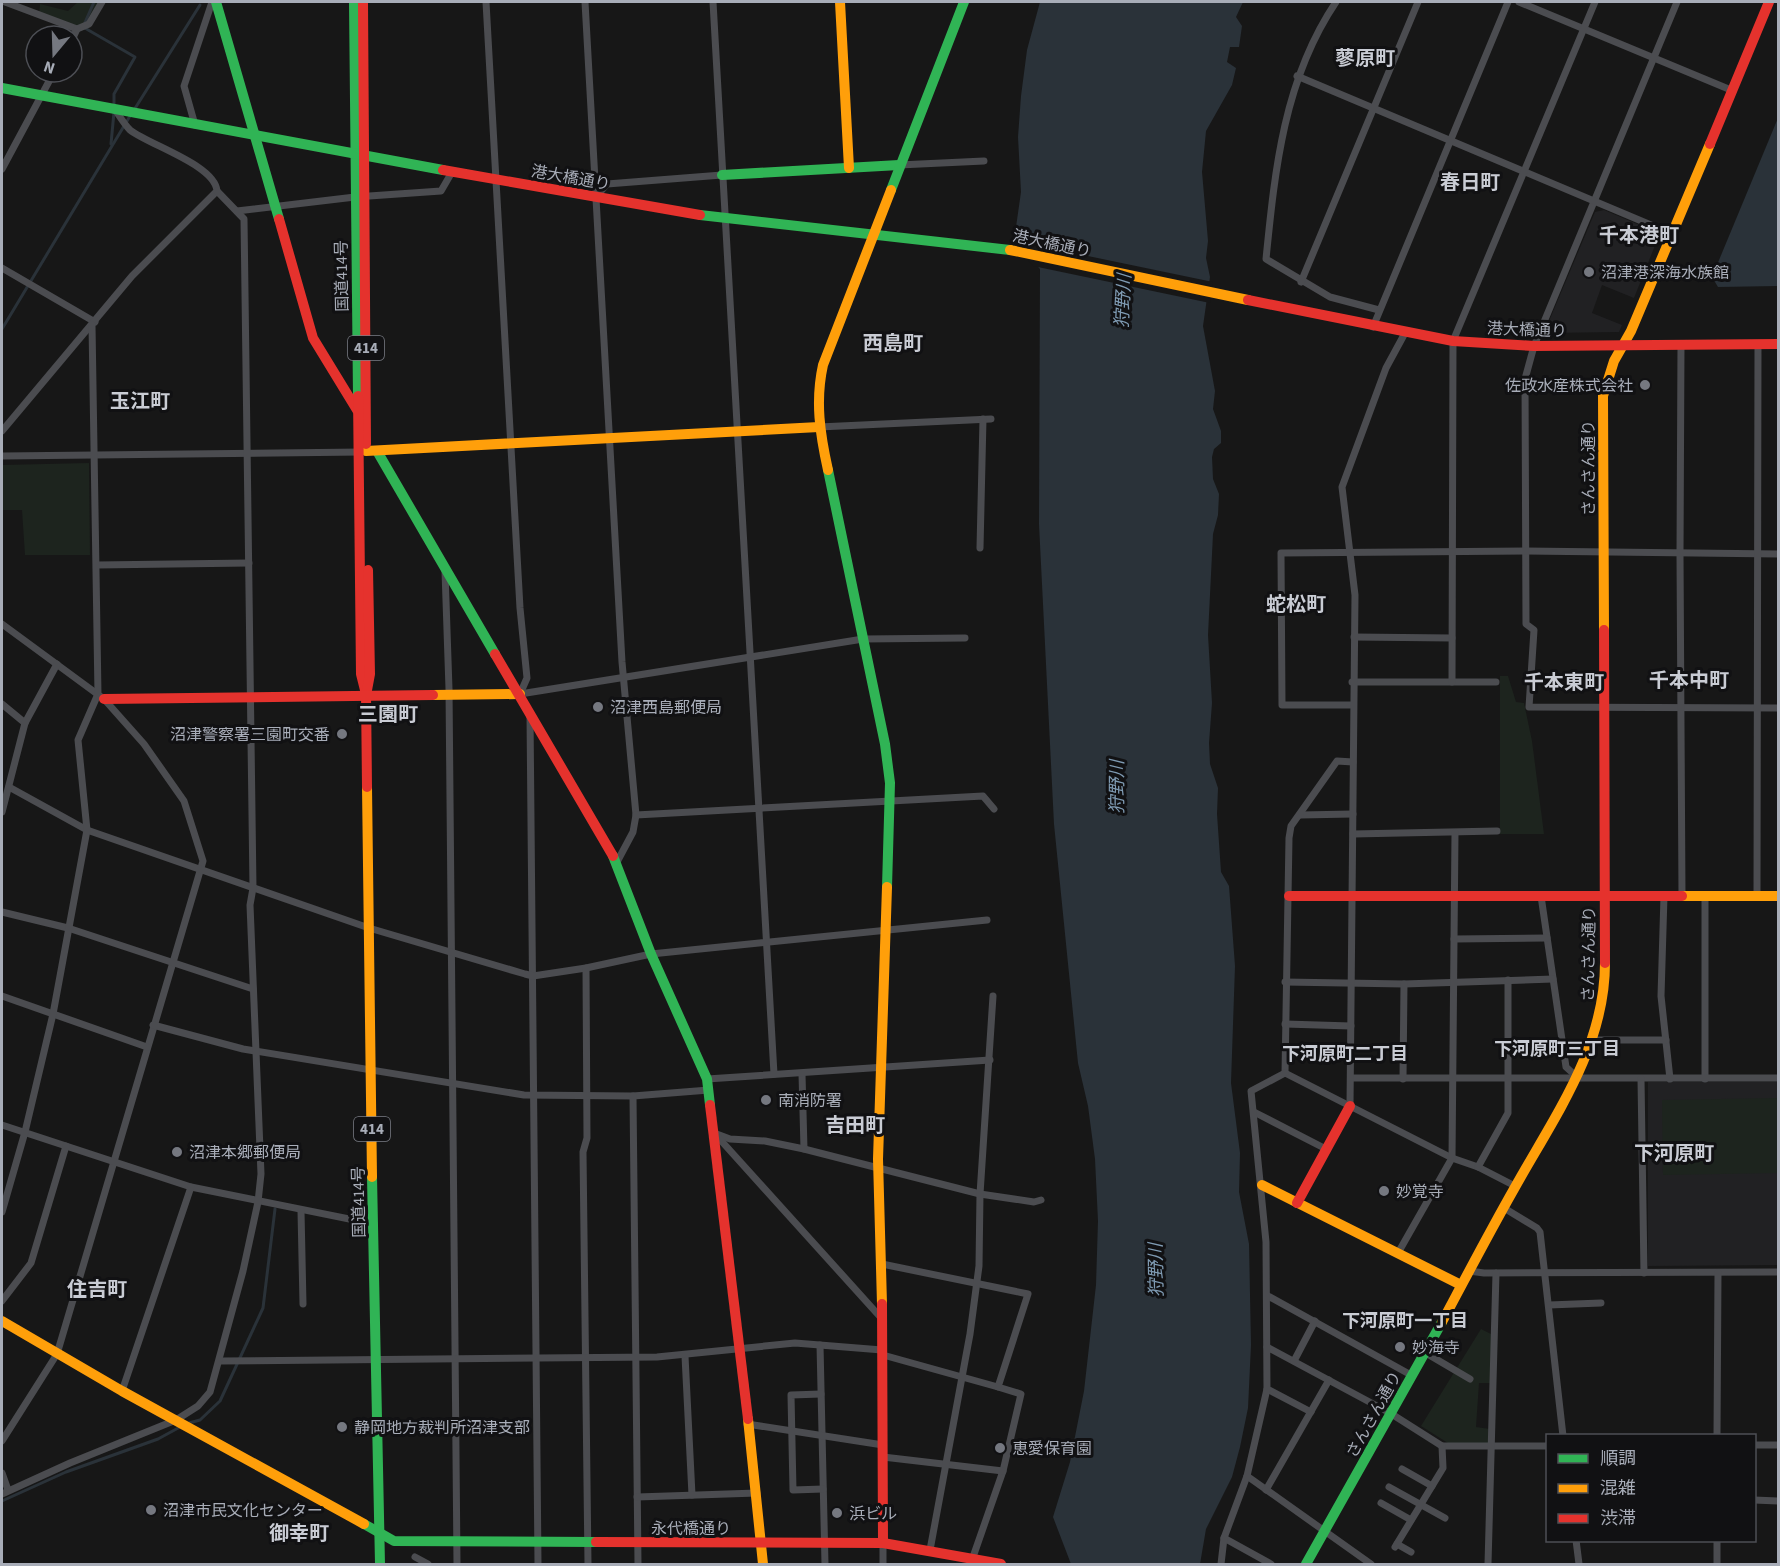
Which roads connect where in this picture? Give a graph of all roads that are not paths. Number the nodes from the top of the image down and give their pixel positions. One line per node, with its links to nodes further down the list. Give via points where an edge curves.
1 (5, 2): 18 (street)
2 (102, 2): 19 (street)
3 (214, 2): 29 (street, via 184,86); 30 (main road)
4 (354, 2): 32 (main road, 国道414号 / 414)
5 (363, 2): 32 (main road, 国道414号 / 414)
6 (486, 2): 40 (street)
7 (585, 2): 43 (street)
8 (713, 2): 39 (street)
9 (840, 2): 35 (main road)
10 (964, 2): 34 (main road)
11 (1335, 2): 22 (street)
12 (1418, 2): 27 (street)
13 (1508, 2): 31 (street)
14 (1519, 2): 20 (street)
15 (1595, 2): 20 (street)
16 (1677, 2): 21 (street)
17 (1769, 2): 25 (main road, さんさん通り)
18 (63, 24)
19 (84, 26)
20 (1584, 27): 21 (street); 37 (street)
21 (1654, 58): 25 (street); 44 (street)
22 (1297, 76): 27 (street); 51 (street, via 1275,174 1266,259)
23 (47, 84): 26 (street)
24 (2, 88): 26 (main road, 港大橋通り)
25 (1731, 90): 48 (main road, さんさん通り)
26 (41, 95): 28 (main road, 港大橋通り); 36 (street)
27 (1374, 109): 31 (street); 51 (street)
28 (116, 111): 29 (main road, 港大橋通り); 41 (street, via 129,129 206,173)
29 (195, 125): 30 (main road, 港大橋通り)
30 (255, 136): 32 (main road, 港大橋通り); 45 (main road)
31 (1449, 141): 37 (street); 52 (street)
32 (361, 154): 38 (main road, 港大橋通り); 42 (main road, 国道414号 / 414)
33 (984, 161): 34 (street)
34 (899, 165): 35 (main road); 49 (main road)
35 (849, 168): 39 (main road)
36 (2, 169)
37 (1523, 171): 44 (street); 56 (street)
38 (452, 172): 40 (main road, 港大橋通り); 42 (street, via 441,191)
39 (722, 176): 43 (street, via 607,184); 47 (street)
40 (497, 179): 43 (main road, 港大橋通り); 70 (street)
41 (217, 191): 46 (street); 53 (street, via 132,276)
42 (361, 196): 45 (street); 62 (main road, 国道414号 / 414); 63 (main road, 国道414号 / 414)
43 (596, 197): 47 (main road, 港大橋通り); 69 (street)
44 (1594, 202): 48 (street); 61 (street)
45 (275, 206): 46 (street); 62 (main road, via 313,338)
46 (237, 211): 72 (street, via 244,219)
47 (725, 219): 49 (main road, 港大橋通り); 68 (street)
48 (1670, 233): 57 (main road, さんさん通り)
49 (874, 234): 54 (main road, 港大橋通り, via 998,247); 66 (main road, via 819,376)
50 (2, 268): 53 (street)
51 (1302, 282): 52 (street, via 1330,297)
52 (1378, 310): 54 (street)
53 (93, 324): 67 (street); 74 (street)
54 (1373, 327): 55 (main road, 港大橋通り)
55 (1405, 333): 56 (main road, 港大橋通り); 79 (street, via 1386,368 1342,487)
56 (1453, 341): 61 (main road, 港大橋通り); 76 (street)
57 (1624, 344): 58 (main road, 港大橋通り); 61 (main road, 港大橋通り); 78 (main road, さんさん通り, via 1603,396)
58 (1682, 344): 59 (main road, 港大橋通り); 80 (street)
59 (1758, 344): 60 (main road, 港大橋通り); 81 (street)
60 (1779, 344)
61 (1534, 346): 77 (street, via 1525,380)
62 (357, 410): 63 (street); 71 (main road, 国道414号 / 414)
63 (366, 418): 71 (main road, 国道414号 / 414)
64 (991, 418): 65 (street)
65 (983, 419): 66 (street); 75 (street)
66 (819, 427): 68 (main road); 90 (main road)
67 (2, 430)
68 (737, 432): 69 (main road); 91 (street)
69 (609, 439): 70 (main road); 93 (street)
70 (512, 445): 71 (main road); 98 (street, via 527,678)
71 (367, 452): 72 (street); 85 (main road); 97 (main road, 国道414号 / 414, via 370,674)
72 (248, 453): 74 (street); 83 (street)
73 (2, 456): 74 (street)
74 (96, 456): 84 (street)
75 (980, 548)
76 (1453, 551): 77 (street); 79 (street); 89 (street)
77 (1526, 551): 78 (street); 104 (street, via 1526,624 1534,630 1529,707)
78 (1604, 552): 80 (street); 104 (main road, さんさん通り)
79 (1352, 553): 87 (street); 103 (street, via 1281,553 1281,646 1282,705)
80 (1680, 554): 81 (street); 105 (street)
81 (1757, 554): 82 (street); 106 (street)
82 (1779, 554)
83 (249, 562): 84 (street); 101 (street)
84 (97, 565): 100 (street)
85 (445, 567): 98 (main road); 99 (street)
86 (2, 624): 92 (street)
87 (1354, 637): 89 (street); 94 (street)
88 (965, 638): 90 (street)
89 (1452, 638): 95 (street)
90 (863, 639): 91 (street); 112 (main road, via 887,754)
91 (750, 657): 93 (street); 113 (street)
92 (57, 664): 100 (street); 109 (street)
93 (625, 677): 98 (street); 117 (street)
94 (1352, 682): 95 (street); 103 (street)
95 (1452, 682): 96 (street)
96 (1496, 682)
97 (366, 694): 99 (main road); 101 (main road); 139 (main road, 国道414号 / 414)
98 (520, 694): 99 (main road); 108 (main road)
99 (449, 695): 144 (street)
100 (101, 697): 101 (main road); 119 (street, via 78,740); 124 (street, via 144,744 183,801 202,861)
101 (251, 697): 125 (street)
102 (2, 704): 109 (street)
103 (1352, 705): 110 (street)
104 (1603, 706): 105 (street); 130 (main road, さんさん通り)
105 (1681, 707): 106 (street); 132 (street)
106 (1756, 708): 107 (street); 134 (street)
107 (1779, 708)
108 (530, 710): 123 (main road); 148 (street)
109 (25, 723): 111 (street)
110 (1353, 762): 116 (street); 118 (street, via 1337,761)
111 (9, 787): 115 (street); 119 (street)
112 (888, 800): 113 (street); 114 (street, via 983,796); 140 (main road)
113 (759, 808): 117 (street); 143 (street)
114 (994, 809)
115 (2, 812)
116 (1353, 814): 118 (street); 122 (street)
117 (636, 815): 123 (street, via 633,832)
118 (1300, 815): 128 (street, via 1288,838)
119 (87, 830): 124 (street); 138 (street)
120 (1497, 831): 121 (street)
121 (1455, 832): 122 (street); 127 (street)
122 (1353, 834): 126 (street)
123 (617, 862): 145 (main road)
124 (200, 868): 125 (street); 146 (street)
125 (253, 888): 139 (street); 155 (street)
126 (1353, 894): 127 (main road); 128 (main road); 153 (street)
127 (1454, 895): 129 (main road); 142 (street)
128 (1289, 896): 152 (street)
129 (1541, 896): 130 (main road); 141 (street)
130 (1603, 896): 131 (main road); 162 (main road, さんさん通り, via 1605,989)
131 (1664, 896): 132 (main road); 163 (street, via 1662,996)
132 (1682, 896): 133 (main road)
133 (1705, 896): 134 (main road); 180 (street)
134 (1757, 896): 135 (main road)
135 (1779, 896)
136 (2, 912): 138 (street)
137 (987, 920): 140 (street)
138 (68, 928): 146 (street); 158 (street)
139 (369, 928): 144 (street); 168 (main road, 国道414号 / 414)
140 (884, 929): 143 (street); 167 (main road)
141 (1547, 938): 142 (street); 149 (street)
142 (1454, 939): 151 (street)
143 (766, 942): 145 (street); 170 (street)
144 (451, 953): 148 (street); 181 (street)
145 (651, 954): 147 (street); 182 (main road)
146 (172, 962): 155 (street); 160 (street)
147 (586, 968): 148 (street); 184 (street)
148 (533, 976): 183 (street)
149 (1553, 979): 150 (street); 172 (street, via 1566,1067)
150 (1508, 980): 151 (street); 174 (street)
151 (1454, 981): 154 (street); 177 (street)
152 (1285, 982): 153 (street); 159 (street)
153 (1352, 983): 154 (street); 161 (street)
154 (1404, 984): 176 (street)
155 (253, 989): 165 (street)
156 (2, 996): 158 (street)
157 (993, 996): 166 (street)
158 (53, 1014): 164 (street); 189 (street)
159 (1285, 1024): 161 (street); 169 (street)
160 (153, 1025): 164 (street); 165 (street)
161 (1352, 1026): 173 (street)
162 (1594, 1040): 163 (street); 172 (main road, さんさん通り)
163 (1666, 1040): 179 (street)
164 (147, 1047): 195 (street)
165 (254, 1051): 168 (street); 203 (street, via 261,1174)
166 (990, 1060): 167 (street); 201 (street)
167 (879, 1068): 171 (street); 197 (main road)
168 (371, 1071): 181 (street); 208 (main road, 国道414号 / 414)
169 (1285, 1073): 186 (street); 187 (street, via 1251,1090)
170 (774, 1074): 171 (street); 182 (street)
171 (802, 1074): 192 (street)
172 (1577, 1077): 174 (street); 178 (street); 200 (main road, さんさん通り)
173 (1351, 1078): 176 (street); 186 (street)
174 (1508, 1078): 177 (street); 196 (street, via 1508,1113)
175 (1779, 1078): 180 (street)
176 (1403, 1079): 177 (street)
177 (1452, 1079): 194 (street)
178 (1641, 1079): 179 (street); 215 (street)
179 (1670, 1079): 180 (street)
180 (1705, 1079)
181 (451, 1083): 183 (street); 237 (street)
182 (708, 1085): 185 (street); 190 (main road)
183 (532, 1095): 184 (street); 233 (street)
184 (587, 1096): 185 (street); 234 (street, via 583,1152)
185 (633, 1096): 236 (street)
186 (1350, 1106): 193 (main road); 194 (street)
187 (1254, 1112): 193 (street); 198 (street)
188 (2, 1125): 189 (street)
189 (25, 1132): 191 (street); 207 (street)
190 (714, 1133): 192 (street, via 730,1139); 224 (street); 229 (main road)
191 (66, 1146): 195 (street); 220 (street, via 31,1263)
192 (804, 1149): 197 (street)
193 (1326, 1149): 204 (main road)
194 (1452, 1158): 196 (street); 209 (street)
195 (113, 1161): 199 (street); 232 (street)
196 (1478, 1167): 200 (street)
197 (878, 1168): 201 (street); 210 (main road)
198 (1262, 1185): 204 (main road); 219 (street)
199 (191, 1186): 203 (street); 247 (street)
200 (1515, 1186): 205 (main road, さんさん通り)
201 (980, 1194): 202 (street); 217 (street)
202 (1041, 1200)
203 (258, 1202): 206 (street); 239 (street)
204 (1297, 1203): 209 (main road)
205 (1504, 1208): 211 (main road, さんさん通り); 214 (street, via 1540,1230)
206 (301, 1211): 208 (street); 222 (street)
207 (2, 1212)
208 (374, 1224): 238 (main road, 国道414号 / 414)
209 (1398, 1253): 218 (main road)
210 (882, 1264): 217 (street); 224 (main road)
211 (1469, 1271): 213 (street); 218 (main road, さんさん通り)
212 (1779, 1272): 216 (street)
213 (1496, 1273): 214 (street); 262 (street)
214 (1545, 1273): 215 (street); 223 (street)
215 (1644, 1273): 216 (street)
216 (1718, 1273): 255 (street)
217 (976, 1283): 242 (street); 245 (street, via 1028,1294)
218 (1461, 1285): 230 (main road, さんさん通り)
219 (1268, 1296): 226 (street); 228 (street)
220 (2, 1301)
221 (1601, 1303): 223 (street)
222 (303, 1304)
223 (1550, 1305): 254 (street)
224 (883, 1320): 231 (main road)
225 (2, 1321): 232 (main road, 永代橋通り)
226 (1315, 1322): 240 (street); 241 (street)
227 (820, 1345): 229 (street, via 795,1343); 231 (street); 248 (street)
228 (1267, 1347): 240 (street); 246 (street)
229 (739, 1350): 235 (street); 252 (main road)
230 (1424, 1352): 241 (main road, さんさん通り); 243 (street)
231 (882, 1353): 242 (street); 258 (main road)
232 (57, 1354): 247 (main road, 永代橋通り); 257 (street)
233 (536, 1356): 234 (street); 237 (street); 290 (street)
234 (586, 1356): 236 (street); 291 (street)
235 (685, 1356): 236 (street); 276 (street)
236 (636, 1357): 277 (street)
237 (454, 1358): 238 (street); 287 (street)
238 (374, 1359): 239 (street); 285 (main road, 国道414号 / 414)
239 (219, 1361): 251 (street, via 210,1392 198,1406)
240 (1294, 1361): 244 (street)
241 (1411, 1375): 250 (main road, さんさん通り)
242 (961, 1377): 245 (street); 265 (street)
243 (1470, 1379)
244 (1329, 1380): 249 (street); 250 (street)
245 (998, 1387): 267 (street, via 1021,1394)
246 (1266, 1389): 249 (street); 269 (street)
247 (122, 1391): 251 (main road, 永代橋通り)
248 (821, 1394): 253 (street, via 791,1395); 256 (street)
249 (1311, 1412): 273 (street)
250 (1390, 1413): 261 (street); 284 (main road, さんさん通り)
251 (176, 1420): 274 (street); 285 (main road, 永代橋通り)
252 (747, 1424): 253 (street); 275 (main road)
253 (792, 1431): 256 (street); 272 (street, via 793,1490)
254 (1563, 1434)
255 (1717, 1434)
256 (822, 1436): 258 (street); 272 (street)
257 (2, 1441)
258 (883, 1445): 264 (main road)
259 (1756, 1445): 260 (street)
260 (1779, 1445)
261 (1442, 1446): 262 (street); 270 (street, via 1443,1468)
262 (1492, 1446): 263 (street); 314 (street)
263 (1546, 1446)
264 (883, 1457): 265 (street); 295 (main road)
265 (945, 1464): 267 (street); 296 (street)
266 (1402, 1469): 270 (street)
267 (1003, 1471): 299 (street)
268 (2, 1473): 274 (street)
269 (1248, 1476): 273 (street); 286 (street)
270 (1432, 1486): 281 (street)
271 (1389, 1487): 281 (street)
272 (823, 1489): 294 (street)
273 (1266, 1490): 284 (street)
274 (5, 1492)
275 (757, 1494): 276 (street); 293 (main road)
276 (692, 1495): 277 (street)
277 (637, 1497): 292 (street)
278 (1756, 1500): 279 (street)
279 (1779, 1501)
280 (1381, 1503): 283 (street)
281 (1420, 1505): 282 (street); 283 (street)
282 (1445, 1518)
283 (1412, 1520): 297 (street, via 1396,1545)
284 (1325, 1531): 312 (main road, さんさん通り); 313 (street)
285 (380, 1534): 287 (main road, 永代橋通り, via 394,1541); 300 (main road, 国道414号 / 414)
286 (1224, 1538): 310 (street); 311 (street)
287 (456, 1541): 290 (main road, 永代橋通り); 302 (street)
288 (1576, 1542): 315 (street)
289 (1717, 1542): 316 (street)
290 (538, 1543): 291 (main road, 永代橋通り); 303 (street)
291 (588, 1543): 292 (main road, 永代橋通り); 304 (street)
292 (637, 1543): 293 (main road, 永代橋通り); 305 (street)
293 (761, 1543): 294 (main road, 永代橋通り); 306 (main road)
294 (824, 1543): 295 (main road, 永代橋通り); 307 (street)
295 (883, 1543): 296 (main road, 永代橋通り); 308 (street)
296 (930, 1550): 299 (main road, 永代橋通り)
297 (1411, 1552)
298 (415, 1557): 301 (street)
299 (978, 1558): 309 (main road, 永代橋通り)
300 (380, 1564)
301 (428, 1564)
302 (457, 1564)
303 (538, 1564)
304 (588, 1564)
305 (638, 1564)
306 (763, 1564)
307 (825, 1564)
308 (883, 1564)
309 (1001, 1564)
310 (1221, 1564)
311 (1270, 1564)
312 (1306, 1564)
313 (1371, 1564)
314 (1488, 1564)
315 (1579, 1564)
316 (1717, 1564)

